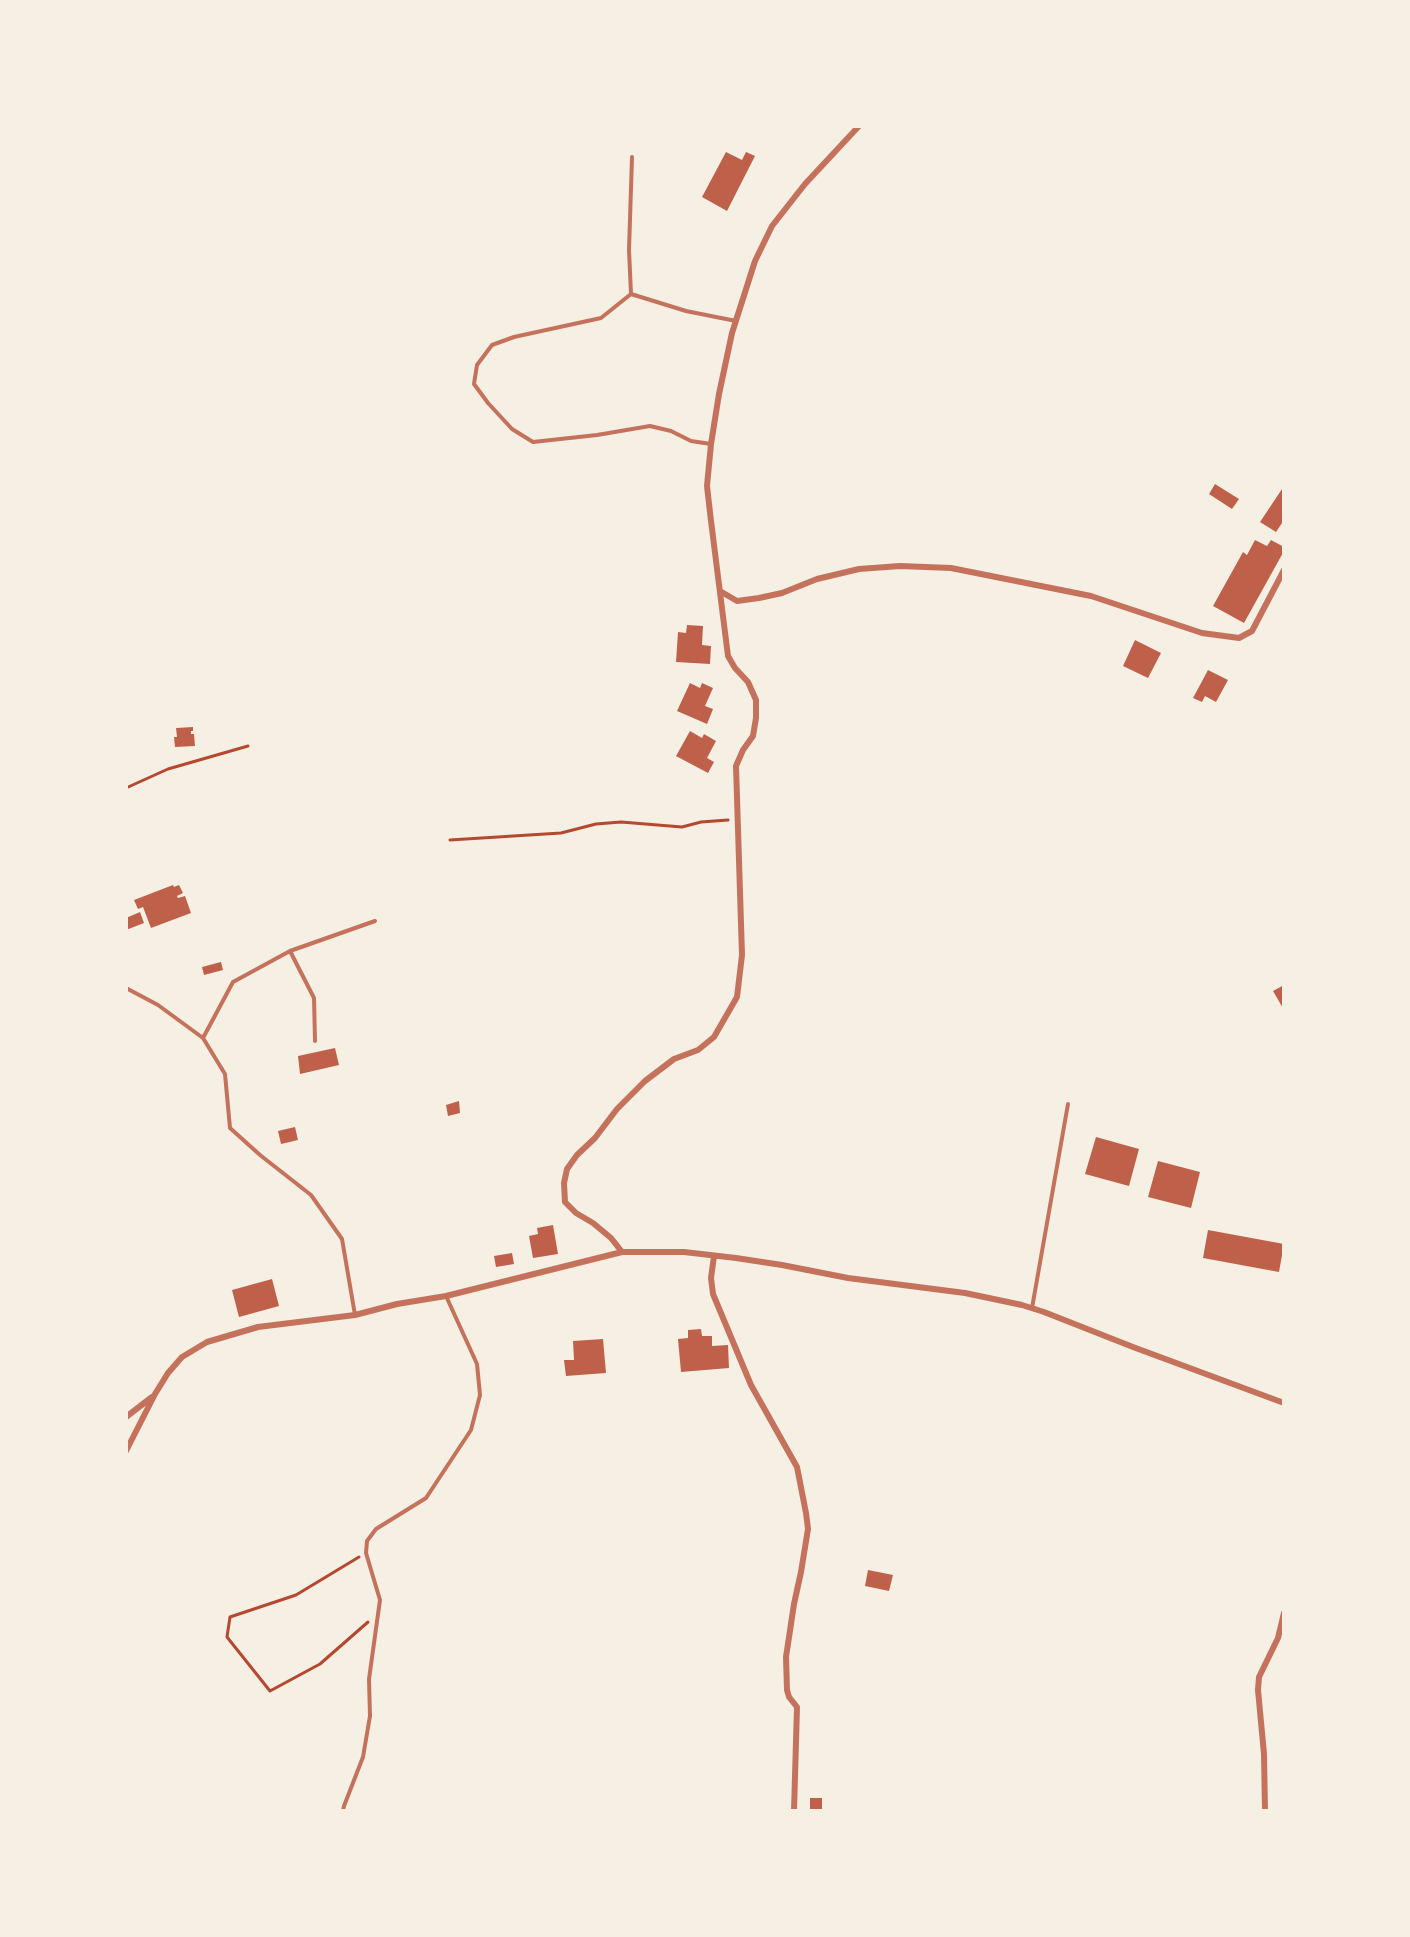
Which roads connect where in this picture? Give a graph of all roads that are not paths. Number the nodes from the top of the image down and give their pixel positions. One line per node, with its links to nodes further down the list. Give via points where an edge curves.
1 (859, 126): 4 (street, via 772,226 755,261)
2 (632, 157): 3 (lane)
3 (631, 294): 4 (lane); 5 (lane, via 601,318 492,345 477,365 474,384 512,429 533,441 650,426)
4 (736, 321): 5 (street)
5 (711, 444): 7 (street, via 707,486)
6 (1284, 570): 7 (street, via 1252,631 1239,638 1202,633 1091,596 951,568 859,569 782,593 737,601)
7 (720, 591): 14 (street, via 728,656 756,700 753,736 736,766 742,955 737,997 714,1037 645,1081 567,1168 565,1202 611,1238)
8 (375, 921): 9 (lane)
9 (290, 951): 11 (lane, via 233,982); 12 (lane, via 314,998)
10 (126, 988): 11 (lane, via 158,1005)
11 (203, 1038): 18 (lane, via 225,1074 230,1128 311,1195 342,1239)
12 (315, 1041)
13 (1068, 1104): 17 (lane)
14 (622, 1252): 15 (street); 16 (street)
15 (714, 1256): 17 (street, via 965,1293); 25 (street, via 713,1294 751,1385 797,1467 806,1513 808,1529 786,1657 787,1690 797,1707)
16 (446, 1296): 18 (street); 24 (lane, via 477,1364 480,1395 471,1430 426,1498 376,1529 367,1542 366,1553 380,1600 369,1679 370,1716 363,1757)
17 (1032, 1309): 20 (street)
18 (355, 1315): 19 (street, via 258,1327 207,1342 182,1357)
19 (154, 1394): 21 (street); 22 (street)
20 (1284, 1403)
21 (126, 1417)
22 (126, 1451)
23 (1284, 1613): 26 (street, via 1278,1638 1259,1677)
24 (343, 1811)
25 (795, 1811)
26 (1265, 1811)

